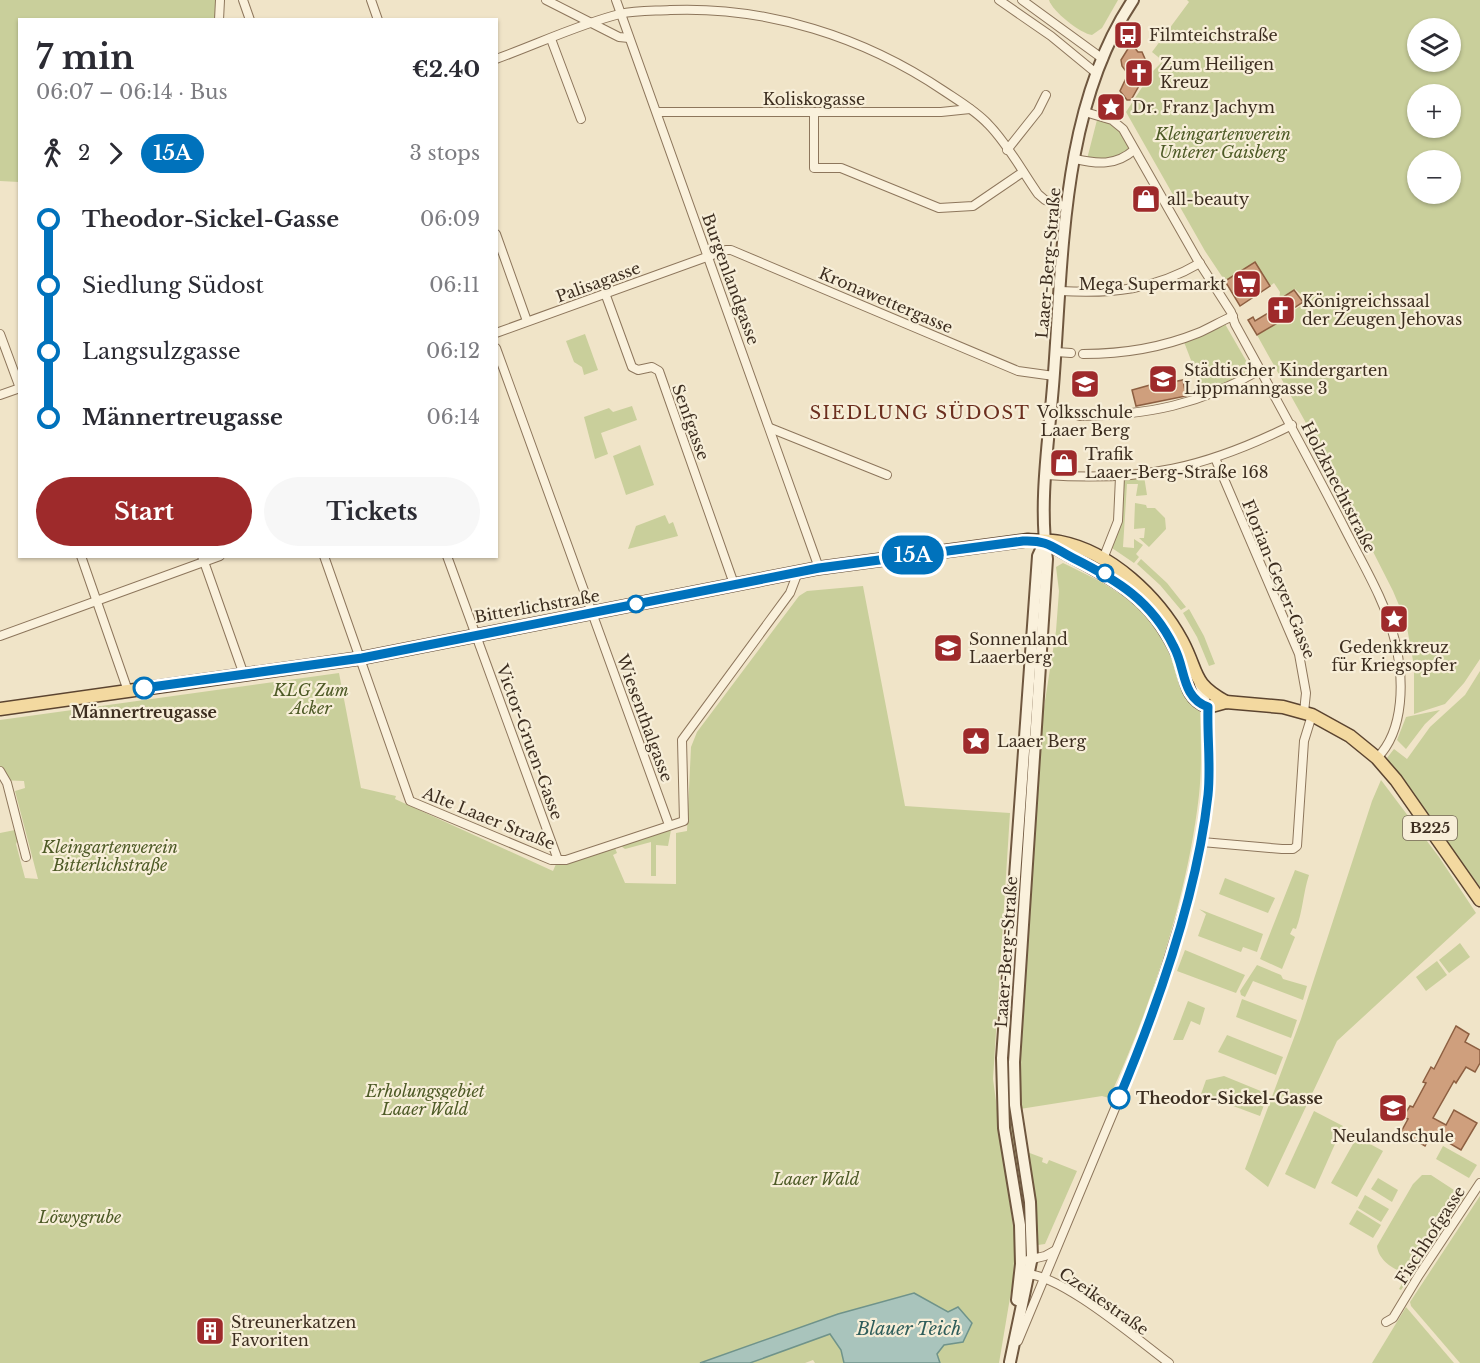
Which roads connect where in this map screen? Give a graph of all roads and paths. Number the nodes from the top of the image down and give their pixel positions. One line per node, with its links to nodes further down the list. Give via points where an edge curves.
1 (220, 0): 10 (street)
2 (243, 0): 11 (street)
3 (371, 0): 12 (street)
4 (546, 0): 13 (street)
5 (616, 0): 9 (street, Burgenlandgasse)
6 (999, 0): 18 (street, via 1052,36)
7 (1022, 0): 17 (street)
8 (1133, 0): 17 (main road, Laaer-Berg-Straße)
9 (621, 14): 13 (street); 14 (street, Burgenlandgasse); 20 (street, via 691,9 752,15 811,28 909,69)
10 (219, 18)
11 (249, 18)
12 (377, 18)
13 (591, 24): 14 (street); 15 (street)
14 (629, 38): 21 (street, Burgenlandgasse)
15 (551, 39): 16 (street); 24 (street)
16 (498, 58)
17 (1103, 59): 18 (main road, Laaer-Berg-Straße)
18 (1096, 73): 22 (main road, Laaer-Berg-Straße)
19 (1046, 95): 25 (street)
20 (970, 109): 23 (street, Koliskogasse); 25 (street, via 989,124)
21 (658, 112): 23 (street, Koliskogasse); 31 (street, Burgenlandgasse)
22 (1085, 112): 26 (street, Holzknechtstraße, via 1116,122); 27 (main road, Laaer-Berg-Straße)
23 (814, 113): 28 (street, via 814,168 841,168 939,208 973,206)
24 (581, 119)
25 (1007, 150): 28 (street)
26 (1134, 150): 27 (street, via 1110,163); 32 (street, Holzknechtstraße)
27 (1075, 159): 29 (main road, Laaer-Berg-Straße)
28 (1023, 172): 29 (street, via 1045,200)
29 (1067, 207): 33 (main road, Laaer-Berg-Straße)
30 (498, 240): 36 (street)
31 (709, 256): 34 (street, Palisagasse); 44 (street, Kronawettergasse, via 731,250 1018,370); 52 (street, Burgenlandgasse)
32 (1200, 263): 33 (street, via 1159,282 1124,291); 35 (street, Holzknechtstraße)
33 (1060, 291): 39 (main road, Laaer-Berg-Straße)
34 (605, 293): 36 (street, Palisagasse); 65 (street, Senfgasse, via 632,367 652,367 658,371)
35 (1233, 316): 42 (street, via 1159,346 1125,353); 43 (street, Holzknechtstraße)
36 (527, 321): 37 (street, Palisagasse)
37 (498, 332)
38 (0, 334): 45 (street)
39 (1056, 352): 41 (street); 44 (main road, Laaer-Berg-Straße)
40 (498, 353): 67 (street, Wiesenthalgasse)
41 (1071, 353)
42 (1083, 354)
43 (1260, 370): 50 (street, via 1224,389 1177,406); 51 (street, Holzknechtstraße)
44 (1054, 376): 48 (main road, Laaer-Berg-Straße)
45 (18, 383)
46 (18, 389): 47 (street)
47 (0, 395)
48 (1051, 414): 49 (street); 55 (main road, Laaer-Berg-Straße)
49 (1067, 415)
50 (1079, 416)
51 (1292, 425): 53 (street); 78 (street, Holzknechtstraße, via 1374,586 1396,644 1398,716 1391,741)
52 (770, 428): 54 (street); 63 (street, Burgenlandgasse)
53 (1215, 458): 56 (street, via 1177,469); 77 (street, Florian-Geyer-Gasse, via 1299,654)
54 (887, 475)
55 (1046, 475): 56 (street); 57 (main road, Laaer-Berg-Straße)
56 (1120, 477): 62 (street, via 1118,522)
57 (1045, 541): 62 (main road, via 1074,546); 63 (main road, Bitterlichstraße); 75 (main road, via 1106,574 1145,605 1174,646 1189,693 1196,702); 87 (main road, Laaer-Berg-Straße, via 1047,559 1014,1073 1030,1202); 88 (main road, Laaer-Berg-Straße, via 1038,556 1002,1058 1004,1128 1018,1203)
58 (82, 558): 66 (street)
59 (325, 558): 70 (street)
60 (448, 558): 68 (street, Victor-Gruen-Gasse)
61 (204, 559): 66 (street); 71 (street)
62 (1103, 559): 72 (main road, via 1161,610 1183,643)
63 (819, 568): 64 (main road, Bitterlichstraße)
64 (798, 572): 65 (main road, Bitterlichstraße); 80 (street, via 790,593 682,740 684,821)
65 (734, 584): 67 (main road, Bitterlichstraße)
66 (97, 602): 69 (street); 73 (street)
67 (595, 617): 68 (main road, Bitterlichstraße); 80 (street, Wiesenthalgasse)
68 (476, 634): 70 (main road, Bitterlichstraße); 83 (street, Victor-Gruen-Gasse)
69 (0, 636)
70 (362, 658): 71 (main road, Bitterlichstraße); 83 (street, Alte Laaer Straße, via 410,801)
71 (244, 675): 73 (main road, Bitterlichstraße)
72 (1199, 683): 74 (main road); 75 (street)
73 (128, 691): 76 (main road, Bitterlichstraße)
74 (1226, 702): 75 (main road, B225); 77 (main road, B225, via 1264,704)
75 (1208, 707): 81 (street, via 1208,792)
76 (0, 709)
77 (1308, 714): 78 (main road, B225, via 1342,731); 81 (street, Florian-Geyer-Gasse, via 1297,846 1282,849)
78 (1377, 758): 84 (main road, B225)
79 (0, 771): 82 (street, via 7,783)
80 (669, 825): 83 (street)
81 (1202, 842): 86 (street, via 1154,1005 1126,1082)
82 (26, 857)
83 (558, 860)
84 (1480, 900)
85 (1480, 1183): 90 (street, Fischhofgasse, via 1393,1318)
86 (1054, 1251): 87 (street); 89 (street)
87 (1032, 1257): 88 (main road, Laaer-Berg-Straße)
88 (1023, 1271): 89 (street, Czeikestraße); 91 (main road, Laaer-Berg-Straße)
89 (1044, 1277): 91 (street); 92 (street, Czeikestraße, via 1071,1291)
90 (1386, 1322)
91 (1010, 1363)
92 (1169, 1363)

